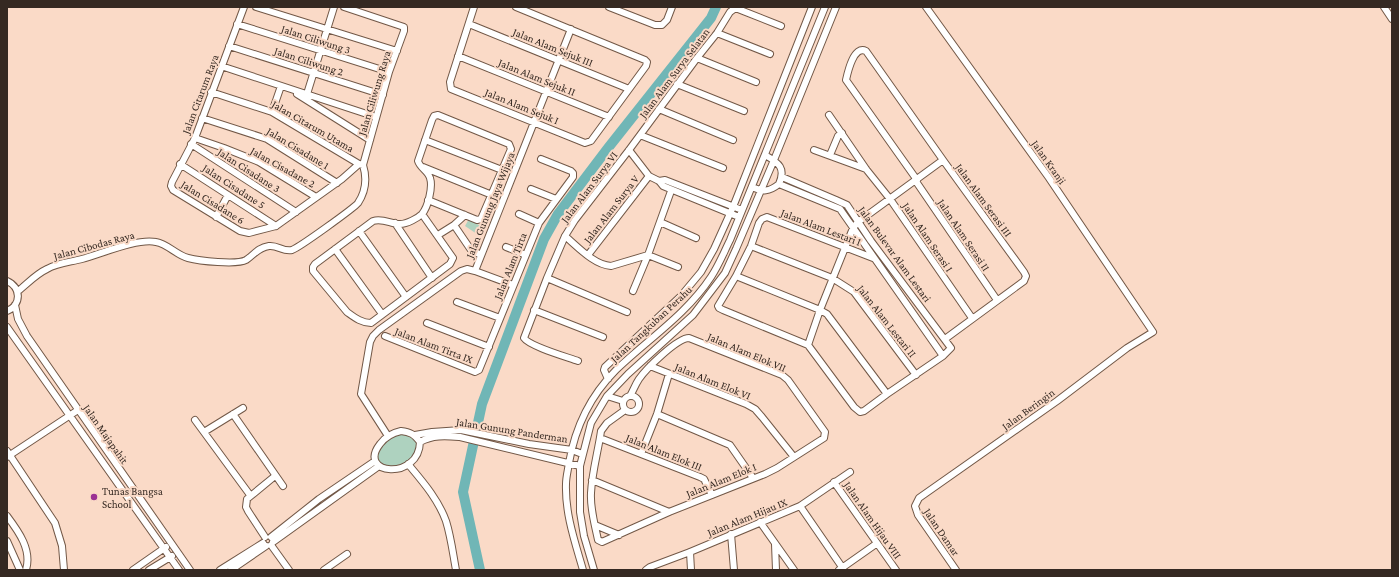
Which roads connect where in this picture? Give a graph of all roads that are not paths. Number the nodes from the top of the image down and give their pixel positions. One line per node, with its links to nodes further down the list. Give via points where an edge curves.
1 (244, 7): 15 (street, Jalan Citarum Raya)
2 (256, 7): 18 (street)
3 (334, 7): 18 (street)
4 (344, 7): 23 (street, Jalan Ciliwung Raya, via 404,27)
5 (474, 7): 16 (street)
6 (516, 7): 19 (street)
7 (609, 7): 8 (street, via 655,25 662,25)
8 (672, 7)
9 (812, 7): 31 (street)
10 (825, 7): 29 (street, Jalan Tangkuban Perahu)
11 (836, 7): 64 (street, Jalan Tangkuban Perahu)
12 (926, 7): 145 (street, Jalan Kranji, via 1049,178)
13 (1384, 7): 14 (street)
14 (1392, 19)
15 (237, 24): 21 (street, Jalan Citarum Raya); 22 (street, Jalan Ciliwung 3)
16 (469, 24): 26 (street); 28 (street, Jalan Alam Sejuk III)
17 (781, 26): 20 (street, Jalan Alam Surya Selatan, via 734,9)
18 (327, 29): 22 (street); 23 (street)
19 (570, 29): 28 (street, Jalan Gunung Jaya Wijaya); 38 (street, via 647,62)
20 (717, 33): 25 (street); 27 (street, Jalan Alam Surya Selatan)
21 (229, 46): 30 (street, Jalan Citarum Raya); 33 (street, Jalan Ciliwung 2)
22 (320, 51): 32 (street, Jalan Ciliwung 3); 33 (street)
23 (396, 51): 32 (street, Jalan Ciliwung Raya)
24 (866, 51): 65 (street, Jalan Alam Serasi III); 74 (street, Jalan Alam Serasi II, via 855,54 846,80)
25 (770, 54)
26 (458, 56): 40 (street, Jalan Alam Sejuk II); 51 (street, Jalan Alam Sejuk I, via 451,89)
27 (697, 58): 35 (street); 36 (street, Jalan Alam Surya Selatan)
28 (558, 60): 38 (street, Jalan Alam Sejuk III); 40 (street, Jalan Gunung Jaya Wijaya)
29 (803, 61): 31 (street); 34 (street, Jalan Tangkuban Perahu)
30 (221, 66): 37 (street); 41 (street, Jalan Citarum Raya)
31 (790, 66): 34 (street); 91 (street)
32 (389, 72): 43 (street, Jalan Ciliwung Raya)
33 (314, 73): 42 (street); 43 (street, Jalan Ciliwung 2)
34 (796, 77): 61 (street, Jalan Tangkuban Perahu)
35 (756, 82)
36 (678, 84): 44 (street, Jalan Alam Surya Selatan); 45 (street)
37 (281, 86): 39 (street); 46 (street)
38 (629, 89): 49 (street)
39 (290, 90): 42 (street); 55 (street)
40 (546, 91): 49 (street, Jalan Alam Sejuk II); 51 (street, Jalan Gunung Jaya Wijaya)
41 (211, 92): 46 (street, Jalan Citarum Utama); 50 (street, Jalan Citarum Raya)
42 (307, 94): 48 (street)
43 (383, 95): 48 (street, Jalan Ciliwung Raya)
44 (658, 109): 53 (street, Jalan Alam Surya Selatan); 57 (street)
45 (744, 111)
46 (272, 112): 67 (street, Jalan Citarum Utama)
47 (829, 115): 52 (street, Jalan Alam Serasi I)
48 (376, 117): 55 (street, Jalan Ciliwung Raya)
49 (609, 117): 51 (street, Jalan Alam Sejuk I, via 591,141 585,143)
50 (202, 118): 54 (street, Jalan Citarum Raya); 76 (street, Jalan Cisadane 1, via 267,139)
51 (534, 122): 118 (street, Jalan Gunung Jaya Wijaya)
52 (842, 133): 62 (street, via 838,136); 70 (street, Jalan Alam Serasi I)
53 (640, 135): 59 (street, Jalan Alam Surya Selatan); 69 (street)
54 (194, 138): 58 (street, Jalan Citarum Raya); 85 (street, Jalan Cisadane 2, via 259,162)
55 (370, 140): 67 (street, Jalan Ciliwung Raya)
56 (425, 140): 68 (street, via 418,161); 71 (street); 71 (street, via 434,116 438,115 509,144 511,149)
57 (733, 140)
58 (191, 144): 66 (street, Jalan Citarum Raya); 93 (street, Jalan Cisadane 3)
59 (629, 150): 72 (street); 109 (street, Jalan Alam Surya VI)
60 (814, 150): 62 (street)
61 (765, 155): 64 (street); 79 (street, Jalan Tangkuban Perahu)
62 (830, 155): 70 (street)
63 (542, 159): 87 (street, Jalan Alam Tirta, via 573,173)
64 (774, 160): 73 (street, via 781,167); 82 (street, Jalan Tangkuban Perahu)
65 (943, 160): 74 (street); 132 (street, Jalan Alam Serasi III, via 1026,276 1024,281)
66 (180, 164): 78 (street, Jalan Citarum Raya); 83 (street, Jalan Cisadane 5)
67 (361, 164): 76 (street); 128 (street, Jalan Cibodas Raya, via 365,172 365,184 357,204 296,248 286,251 271,246 239,262 190,259 158,242 139,243 51,267)
68 (422, 166): 84 (street); 89 (street, via 431,179)
69 (723, 168)
70 (866, 169): 88 (street, Jalan Alam Serasi I)
71 (502, 170): 84 (street)
72 (649, 176): 75 (street); 116 (street, Jalan Alam Surya V)
73 (784, 178): 77 (street); 101 (street, Jalan Bulevar Alam Lestari, via 847,205)
74 (916, 180): 88 (street); 132 (street, Jalan Alam Serasi II)
75 (659, 181): 81 (street); 86 (street, via 665,180)
76 (337, 183): 85 (street)
77 (781, 185): 82 (street); 106 (street, Jalan Bulevar Alam Lestari, via 840,209)
78 (171, 186): 98 (street, Jalan Cisadane 6, via 173,190)
79 (752, 187): 82 (street); 92 (street, Jalan Tangkuban Perahu)
80 (531, 189): 87 (street)
81 (672, 191): 90 (street); 100 (street)
82 (761, 191): 150 (street, Jalan Tangkuban Perahu, via 725,273 693,315)
83 (228, 195): 98 (street); 105 (street, Jalan Cisadane 5)
84 (492, 195): 97 (street, via 481,219)
85 (316, 197): 93 (street)
86 (709, 197): 90 (street); 91 (street)
87 (556, 199): 103 (street, Jalan Alam Tirta)
88 (890, 199): 101 (street); 142 (street, Jalan Alam Serasi I)
89 (428, 200): 94 (street); 97 (street)
90 (706, 204): 96 (street)
91 (733, 207): 92 (street); 96 (street)
92 (742, 210): 99 (street, Jalan Tangkuban Perahu)
93 (296, 212): 105 (street)
94 (422, 214): 102 (street, via 408,223); 108 (street)
95 (518, 214): 103 (street)
96 (730, 214): 99 (street); 130 (street, via 701,272)
97 (465, 215): 104 (street)
98 (216, 216): 105 (street, Jalan Cisadane 6, via 245,233)
99 (739, 217): 134 (street, Jalan Tangkuban Perahu, via 717,268)
100 (660, 222): 110 (street); 117 (street)
101 (858, 222): 106 (street); 149 (street, Jalan Bulevar Alam Lestari)
102 (395, 223): 107 (street, via 377,220); 123 (street)
103 (539, 223): 115 (street, Jalan Alam Tirta)
104 (454, 225): 108 (street); 118 (street, via 471,250)
105 (276, 226)
106 (853, 228): 113 (street); 119 (street, Jalan Bulevar Alam Lestari)
107 (359, 231): 114 (street); 131 (street)
108 (438, 235): 123 (street, via 453,258 450,264)
109 (565, 236): 116 (street); 124 (street, Jalan Alam Surya VI)
110 (696, 238)
111 (751, 246): 113 (street, Jalan Alam Lestari I, via 762,219 767,217); 122 (street); 125 (street, Jalan Alam Lestari II)
112 (506, 247): 115 (street)
113 (846, 247): 119 (street, Jalan Alam Lestari I); 125 (street)
114 (335, 249): 140 (street); 140 (street, via 315,264 314,271 347,312 360,321 371,323)
115 (526, 255): 127 (street, Jalan Alam Tirta)
116 (588, 255): 117 (street, via 599,263 611,266)
117 (648, 255): 120 (street); 129 (street)
118 (481, 256): 121 (street, Jalan Gunung Jaya Wijaya)
119 (873, 258): 153 (street, Jalan Bulevar Alam Lestari)
120 (678, 266)
121 (475, 270): 127 (street); 175 (street, Jalan Gunung Jaya Wijaya, via 461,271 379,330 371,339 362,394)
122 (736, 276): 137 (street); 151 (street, via 719,308)
123 (432, 278): 131 (street)
124 (547, 278): 136 (street, Jalan Alam Surya VI); 139 (street)
125 (832, 278): 137 (street); 158 (street, Jalan Alam Lestari II, via 854,292)
126 (7, 280): 128 (street)
127 (513, 285): 141 (street, Jalan Alam Tirta)
128 (18, 291): 135 (street, via 18,301)
129 (633, 291)
130 (681, 296): 134 (street); 159 (street, via 605,367)
131 (406, 297): 140 (street)
132 (996, 300): 142 (street, Jalan Alam Serasi III)
133 (457, 302): 141 (street)
134 (689, 304): 147 (street, Jalan Tangkuban Perahu)
135 (15, 305): 138 (street); 165 (street, Jalan Majapahit, via 23,330)
136 (534, 310): 148 (street); 154 (street, Jalan Alam Surya VI, via 524,337 525,341)
137 (820, 310): 151 (street); 160 (street, via 833,321)
138 (7, 311)
139 (627, 312)
140 (382, 314)
141 (500, 318): 152 (street, Jalan Alam Tirta)
142 (972, 318): 149 (street, Jalan Alam Serasi III)
143 (427, 323): 152 (street)
144 (7, 327): 169 (street, Jalan Majapahit)
145 (1152, 332): 198 (street, Jalan Beringin, via 921,497)
146 (385, 336): 156 (street, Jalan Alam Tirta IX)
147 (656, 336): 150 (street); 159 (street, Jalan Tangkuban Perahu)
148 (603, 337)
149 (945, 339): 153 (street, Jalan Bulevar Alam Lestari, via 951,349)
150 (664, 343): 161 (street, Jalan Tangkuban Perahu)
151 (808, 345): 160 (street, via 854,408 860,412)
152 (489, 347): 156 (street, Jalan Alam Tirta, via 481,367)
153 (943, 356): 158 (street)
154 (578, 361)
155 (650, 366): 157 (street, Jalan Alam Elok VI); 162 (street, via 636,383); 174 (street, Jalan Alam Elok VII, via 681,340 689,338 782,375)
156 (475, 372)
157 (669, 374): 168 (street); 184 (street, Jalan Alam Elok VI, via 746,404 755,410)
158 (916, 375): 160 (street)
159 (608, 379): 179 (street, Jalan Tangkuban Perahu, via 597,392 583,418)
160 (886, 394)
161 (607, 396): 163 (street); 181 (street, Jalan Tangkuban Perahu, via 591,424)
162 (630, 396): 163 (street); 166 (street, via 638,401 639,406 633,412)
163 (623, 401): 166 (street)
164 (243, 408): 167 (street)
165 (78, 410): 169 (street); 208 (street, Jalan Majapahit)
166 (624, 410): 176 (street, via 603,426)
167 (233, 414): 171 (street); 191 (street)
168 (656, 414): 182 (street); 192 (street, via 730,445)
169 (69, 416): 183 (street); 211 (street, Jalan Majapahit)
170 (195, 420): 171 (street)
171 (204, 432): 196 (street)
172 (461, 434): 173 (street, Jalan Gunung Panderman, via 440,431); 177 (street, Jalan Gunung Panderman, via 427,438); 178 (street, Jalan Gunung Panderman); 180 (street, Jalan Gunung Panderman, via 488,444)
173 (415, 435): 175 (street, Jalan Gunung Panderman, via 401,431); 177 (street)
174 (825, 435): 184 (street, Jalan Alam Elok I)
175 (388, 436): 185 (street, via 377,448)
176 (600, 438): 182 (street, Jalan Alam Elok III); 193 (street)
177 (420, 442): 186 (street, via 417,455)
178 (529, 444): 179 (street, Jalan Gunung Panderman); 180 (street)
179 (572, 450): 181 (street, Jalan Gunung Panderman); 187 (street, Jalan Tangkuban Perahu)
180 (528, 453): 187 (street, Jalan Gunung Panderman)
181 (582, 454): 189 (street, Jalan Tangkuban Perahu)
182 (641, 454): 197 (street, Jalan Alam Elok III, via 704,479)
183 (8, 455): 219 (street, via 55,523 62,546)
184 (794, 457): 192 (street, Jalan Alam Elok I, via 777,468)
185 (375, 461): 188 (street); 207 (street, via 319,499)
186 (408, 464): 188 (street, via 390,470); 228 (street, via 442,511)
187 (569, 464): 189 (street, Jalan Gunung Panderman); 229 (street, Jalan Tangkuban Perahu, via 566,484 568,513)
188 (379, 466): 207 (street)
189 (580, 466): 230 (street, Jalan Tangkuban Perahu, via 580,512)
190 (850, 472): 194 (street, Jalan Alam Hijau IX)
191 (275, 476): 195 (street); 196 (street)
192 (753, 478): 197 (street, Jalan Alam Elok I)
193 (592, 480): 200 (street); 203 (street, via 591,502)
194 (834, 482): 199 (street, Jalan Alam Hijau IX); 210 (street, Jalan Alam Hijau VIII)
195 (283, 486)
196 (250, 495): 207 (street, via 246,507)
197 (712, 495): 200 (street, Jalan Alam Elok I)
198 (916, 504): 237 (street, Jalan Damar, via 916,511 924,526)
199 (800, 506): 202 (street, Jalan Alam Hijau IX); 216 (street)
200 (669, 512): 205 (street, Jalan Alam Elok I)
201 (7, 516): 218 (street, via 25,545 28,561)
202 (760, 522): 204 (street, Jalan Alam Hijau IX); 209 (street)
203 (595, 525): 205 (street); 205 (street, Jalan Alam Elok I, via 600,542)
204 (731, 534): 213 (street, Jalan Alam Hijau IX); 233 (street)
205 (619, 535)
206 (7, 541): 217 (street)
207 (268, 542): 224 (street); 225 (street); 226 (street)
208 (171, 544): 211 (street); 212 (street, Jalan Majapahit)
209 (775, 544): 234 (street); 235 (street)
210 (876, 544): 216 (street); 236 (street, Jalan Alam Hijau VIII)
211 (164, 549): 215 (street, Jalan Majapahit); 220 (street)
212 (177, 552): 215 (street); 223 (street, Jalan Majapahit)
213 (690, 552): 231 (street, Jalan Alam Hijau IX); 232 (street)
214 (347, 554): 227 (street)
215 (170, 557): 221 (street); 222 (street, Jalan Majapahit)
216 (840, 569)
217 (20, 570)
218 (26, 570)
219 (64, 570)
220 (133, 570)
221 (149, 570)
222 (179, 570)
223 (190, 570)
224 (220, 570)
225 (231, 570)
226 (289, 570)
227 (324, 570)
228 (456, 570)
229 (583, 570)
230 (594, 570)
231 (646, 570)
232 (691, 570)
233 (734, 570)
234 (776, 570)
235 (794, 570)
236 (896, 570)
237 (956, 570)

